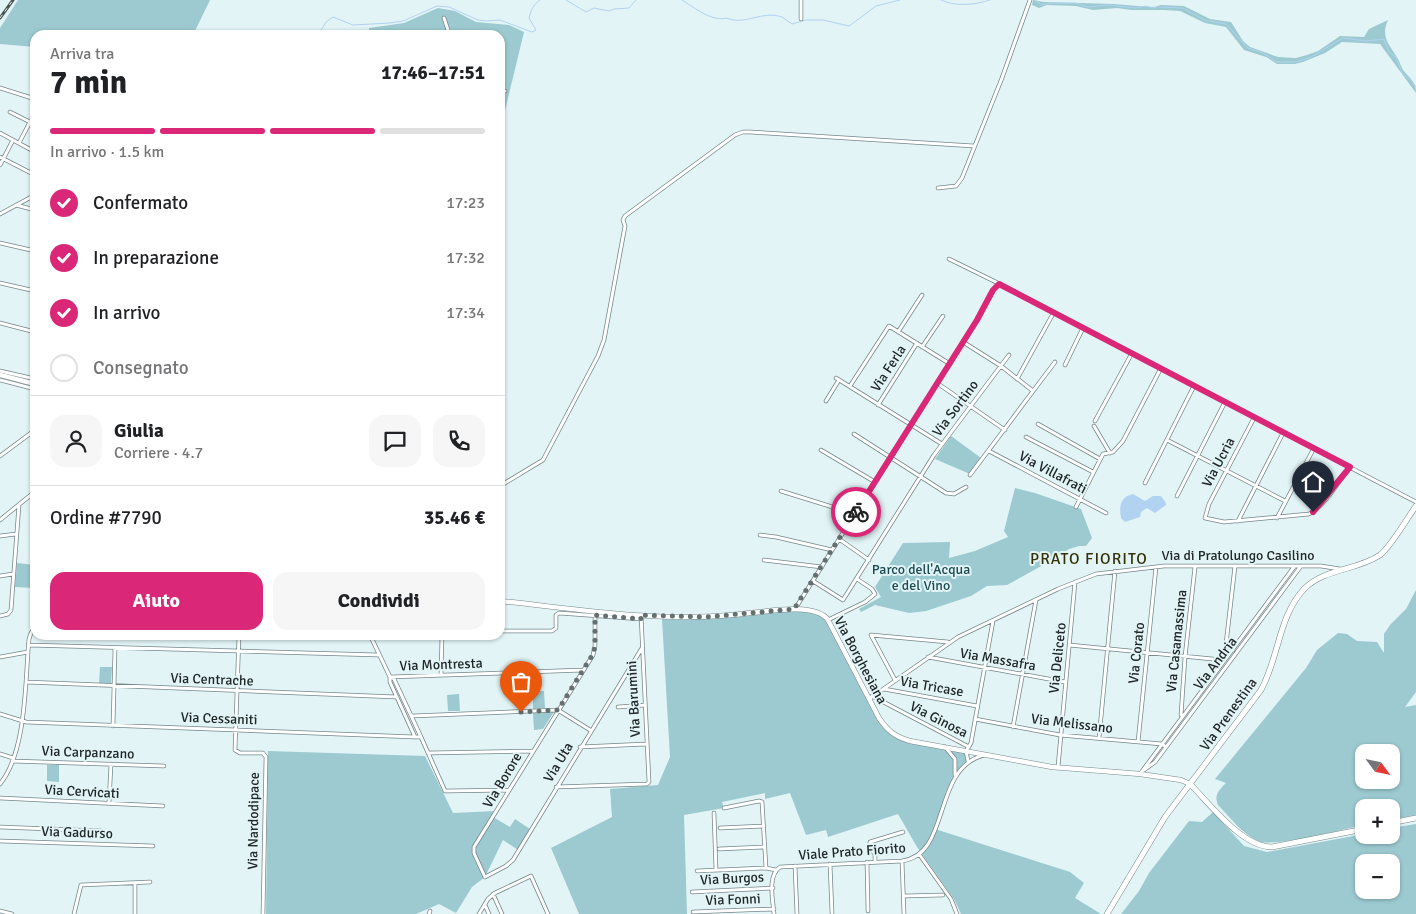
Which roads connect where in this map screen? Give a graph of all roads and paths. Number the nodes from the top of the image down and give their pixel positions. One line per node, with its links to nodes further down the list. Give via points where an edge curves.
1 (801, 0): 4 (street)
2 (1030, 0): 13 (street)
3 (444, 18): 5 (street)
4 (801, 19)
5 (448, 30)
6 (0, 88): 7 (street)
7 (30, 97)
8 (10, 112): 9 (street)
9 (30, 122): 12 (street)
10 (0, 133): 11 (street)
11 (13, 140): 12 (street); 15 (street)
12 (19, 143): 14 (street)
13 (974, 146): 18 (street, via 959,184); 85 (street, via 750,132 735,135 623,220 625,226 604,340 597,357 543,460)
14 (30, 149)
15 (2, 158): 16 (street); 17 (street)
16 (0, 165)
17 (30, 172)
18 (938, 188)
19 (30, 198): 20 (street)
20 (16, 205): 21 (street); 22 (street)
21 (30, 209)
22 (0, 214)
23 (0, 243): 24 (street)
24 (30, 250)
25 (949, 259): 27 (street)
26 (0, 283): 28 (street)
27 (999, 284): 30 (street); 36 (street)
28 (30, 290)
29 (922, 295): 35 (street)
30 (1054, 312): 33 (street); 49 (street)
31 (943, 316): 38 (street)
32 (0, 323): 34 (street)
33 (1083, 328): 39 (street); 43 (street)
34 (30, 331)
35 (898, 332): 37 (street); 53 (street, via 889,326)
36 (963, 342): 42 (street); 44 (street)
37 (918, 343): 38 (street); 59 (street, Via Ferla)
38 (922, 347): 42 (street)
39 (1132, 353): 45 (street); 74 (street, via 1095,424)
40 (1009, 355): 44 (street, Via Sortino)
41 (1056, 362): 56 (street)
42 (950, 364): 52 (street)
43 (1065, 365)
44 (1001, 366): 49 (street); 60 (street, Via Sortino)
45 (1161, 368): 54 (street); 74 (street, via 1123,442)
46 (0, 370): 48 (street)
47 (0, 375): 51 (street)
48 (30, 378)
49 (1018, 378): 56 (street)
50 (0, 380): 55 (street)
51 (30, 383)
52 (937, 383): 60 (street); 63 (street)
53 (850, 386): 57 (street, via 837,379); 59 (street)
54 (1194, 386): 58 (street); 69 (street)
55 (30, 388)
56 (1033, 391): 64 (street)
57 (826, 400)
58 (1225, 402): 61 (street); 76 (street)
59 (878, 405): 63 (street)
60 (971, 406): 64 (street); 70 (street, Via Sortino)
61 (1254, 418): 65 (street); 80 (street, Via Ucria)
62 (1038, 424): 78 (street)
63 (911, 425): 70 (street); 77 (street)
64 (1005, 430): 73 (street)
65 (1283, 433): 71 (street); 88 (street)
66 (30, 434): 75 (street)
67 (854, 434): 77 (street)
68 (1026, 437): 81 (street)
69 (1167, 440): 76 (street); 86 (street)
70 (942, 444): 83 (street, Via Sortino)
71 (1314, 448): 79 (street); 93 (street)
72 (822, 450): 84 (street)
73 (989, 450): 82 (street); 92 (street, Via Villafrati)
74 (1110, 453): 78 (street)
75 (0, 456)
76 (1198, 456): 80 (street); 91 (street)
77 (890, 458): 83 (street); 84 (street)
78 (1100, 458): 81 (street)
79 (1350, 467): 94 (street); 100 (street, via 1313,512)
80 (1226, 471): 88 (street); 102 (street, Via Ucria, via 1205,518)
81 (1093, 472): 92 (street)
82 (970, 475)
83 (922, 477): 87 (street, via 946,493 954,494); 109 (street, Via Sortino)
84 (875, 482): 99 (street)
85 (505, 483)
86 (1145, 483)
87 (966, 486)
88 (1256, 486): 93 (street); 102 (street)
89 (782, 491): 99 (street)
90 (30, 496): 95 (street)
91 (1177, 496)
92 (1079, 499): 96 (street); 98 (street, Via Villafrati)
93 (1285, 501): 100 (street)
94 (1416, 502)
95 (19, 505): 101 (street); 103 (street)
96 (1076, 507)
97 (1415, 507): 116 (main road, Via Prenestina, via 1384,552)
98 (1106, 513)
99 (855, 514): 106 (street)
100 (1277, 518): 102 (street)
101 (0, 520)
102 (1238, 522)
103 (16, 534): 105 (street); 118 (street)
104 (760, 535): 107 (street)
105 (0, 536)
106 (839, 539): 107 (street); 109 (street)
107 (832, 550): 112 (street)
108 (764, 560): 112 (street)
109 (869, 560): 120 (street, Via Sortino)
110 (1235, 566): 114 (street, Via di Pratolungo Casilino); 115 (street, Via di Pratolungo Casilino); 142 (street, via 1226,644)
111 (1301, 566): 115 (street, Via di Pratolungo Casilino); 116 (street, Via di Pratolungo Casilino); 145 (street, Via Andria)
112 (822, 567): 121 (street)
113 (1156, 567): 114 (street, Via di Pratolungo Casilino); 117 (street, Via di Pratolungo Casilino); 146 (street, Via Corato)
114 (1195, 567): 150 (street, Via Casamassima)
115 (1294, 567): 142 (street, Via Andria)
116 (1341, 569): 204 (main road, Via Prenestina, via 1314,581 1300,595 1287,617 1271,670 1262,688)
117 (1115, 571): 122 (street, Via di Pratolungo Casilino); 141 (street)
118 (14, 574): 119 (street); 127 (street, via 11,611)
119 (0, 576)
120 (857, 579): 121 (street, Via Sortino, via 843,600); 129 (street, via 874,594 865,602)
121 (812, 581): 125 (street)
122 (1075, 582): 123 (street, Via di Pratolungo Casilino); 138 (street, Via Deliceto)
123 (1037, 599): 130 (street, Via di Pratolungo Casilino); 155 (street)
124 (505, 602): 128 (street, Via Borghesiana)
125 (794, 609): 128 (street, Via Borghesiana, via 706,617); 129 (street, Via Borghesiana, via 820,613)
126 (595, 615): 128 (street); 131 (street, via 558,613 555,629 551,631); 153 (street, Via Borore, via 595,647)
127 (0, 616)
128 (641, 617): 140 (street, Via Barumini)
129 (828, 620): 164 (street, Via Borghesiana)
130 (993, 620): 136 (street, Via di Pratolungo Casilino); 152 (street)
131 (505, 631)
132 (30, 639): 137 (street)
133 (239, 640): 144 (street, Via Nardodipace)
134 (372, 640): 147 (street)
135 (442, 640): 154 (street)
136 (949, 642): 149 (street, Via di Pratolungo Casilino); 157 (street, via 871,635)
137 (29, 645): 139 (street); 143 (street)
138 (1069, 645): 141 (street); 159 (street, Via Deliceto)
139 (115, 648): 144 (street); 160 (street)
140 (642, 648): 165 (street, Via Barumini); 178 (street, Via Uta)
141 (1108, 649): 146 (street); 182 (street)
142 (1232, 649): 145 (street); 151 (street, Via Andria)
143 (28, 652): 148 (street); 158 (street)
144 (238, 652): 147 (street); 162 (street, Via Nardodipace)
145 (1237, 652): 173 (street, Via Andria)
146 (1147, 653): 150 (street); 183 (street, Via Corato)
147 (379, 655): 156 (street)
148 (0, 657)
149 (927, 657): 152 (street, Via Massafra); 157 (street, Via di Pratolungo Casilino)
150 (1185, 657): 151 (street); 171 (street, Via Casamassima)
151 (1224, 660): 171 (street, Via Andria)
152 (984, 668): 155 (street, Via Massafra); 166 (street)
153 (583, 670): 154 (street, Via Montresta); 168 (street, Via Borore)
154 (441, 675): 156 (street, Via Montresta)
155 (1023, 675): 159 (street, Via Massafra); 176 (street)
156 (390, 677): 163 (street); 170 (street, via 394,679)
157 (896, 680): 161 (street, Via di Pratolungo Casilino)
158 (26, 682): 160 (street, Via Centrache); 174 (street)
159 (1066, 682): 179 (street, Via Deliceto)
160 (114, 686): 162 (street, Via Centrache); 175 (street)
161 (883, 688): 164 (street, Via di Pratolungo Casilino); 166 (street, Via Tricase)
162 (237, 691): 163 (street, Via Centrache); 177 (street, Via Nardodipace)
163 (397, 697): 180 (street)
164 (870, 698): 186 (street, Via Borghesiana, via 884,726 893,734); 189 (street, Via Ginosa)
165 (645, 705): 167 (street); 184 (street, Via Barumini)
166 (977, 706): 172 (street)
167 (618, 707)
168 (558, 710): 170 (street); 178 (street); 191 (street, Via Borore)
169 (0, 714): 174 (street, Via Cessaniti)
170 (412, 716): 181 (street)
171 (1182, 717): 173 (street); 185 (street, Via Andria)
172 (975, 719): 176 (street, Via Melissano); 189 (street)
173 (1186, 720): 187 (street, Via Andria)
174 (22, 721): 175 (street, Via Cessaniti); 196 (street)
175 (113, 726): 177 (street, Via Cessaniti)
176 (1012, 727): 179 (street, Via Melissano)
177 (236, 730): 180 (street, Via Cessaniti); 251 (street, Via Nardodipace, via 236,751 266,756)
178 (590, 730): 188 (street, Via Uta)
179 (1060, 735): 182 (street, Via Melissano); 200 (street, Via Deliceto)
180 (415, 736): 181 (street, Via Cessaniti)
181 (421, 737): 192 (street)
182 (1099, 738): 183 (street, Via Melissano)
183 (1138, 742): 185 (street, Via Melissano)
184 (646, 744): 188 (street); 205 (street, Via Barumini, via 648,783)
185 (1162, 744): 187 (street); 201 (street, Via Andria)
186 (945, 747): 190 (street, Via Borghesiana); 195 (street)
187 (1166, 747): 201 (street, Via Andria)
188 (580, 748): 205 (street, Via Uta)
189 (968, 749): 190 (street, Via Borghesiana); 194 (street, Via Borghesiana); 197 (street)
190 (959, 750): 195 (street)
191 (532, 751): 192 (street); 206 (street, Via Borore)
192 (428, 753): 206 (street, via 445,791)
193 (0, 754): 196 (street, Via Carpanzano)
194 (985, 755): 197 (street); 200 (street, Via Borghesiana)
195 (954, 758): 202 (street, Viale Prato Fiorito)
196 (13, 760): 198 (street, Via Carpanzano); 203 (street)
197 (968, 761): 202 (street, Viale Prato Fiorito)
198 (111, 764): 199 (street, Via Carpanzano); 208 (street)
199 (164, 766)
200 (1058, 767): 201 (street, Via Borghesiana)
201 (1142, 772): 204 (street, Via Borghesiana)
202 (954, 778): 224 (street, Viale Prato Fiorito, via 928,845)
203 (0, 784)
204 (1190, 784): 218 (main road, via 1238,832 1259,846 1272,847); 260 (main road, Via Prenestina, via 1160,825)
205 (556, 788): 234 (street, Via Uta, via 512,861)
206 (509, 790): 234 (street, Via Borore, via 473,849)
207 (0, 798): 208 (street, Via Cervicati)
208 (109, 804): 209 (street, Via Cervicati)
209 (162, 806)
210 (724, 808): 214 (street, via 761,802)
211 (714, 813): 231 (street)
212 (1416, 818): 213 (main road)
213 (1400, 822)
214 (764, 826): 216 (street); 222 (street)
215 (0, 827): 217 (street)
216 (720, 828)
217 (101, 831)
218 (1355, 831)
219 (903, 832): 227 (street, via 870,842)
220 (0, 841): 221 (street, Via Gadurso)
221 (154, 846)
222 (765, 847): 223 (street); 230 (street)
223 (720, 849)
224 (919, 854): 225 (street, Viale Prato Fiorito); 259 (street, via 951,899)
225 (902, 861): 227 (street, Viale Prato Fiorito); 241 (street)
226 (867, 862): 227 (street, Viale Prato Fiorito); 228 (street, Viale Prato Fiorito); 245 (street)
227 (875, 862)
228 (830, 864): 229 (street, Viale Prato Fiorito); 247 (street)
229 (795, 866): 232 (street, Viale Prato Fiorito); 257 (street)
230 (766, 868): 231 (street); 232 (street)
231 (716, 870): 233 (street)
232 (776, 870): 237 (street, via 772,877)
233 (697, 871)
234 (485, 877)
235 (150, 882): 236 (street)
236 (135, 883): 249 (street, via 80,885); 250 (street)
237 (773, 888): 238 (street, Via Burgos); 243 (street)
238 (692, 892)
239 (492, 894): 242 (street); 254 (street); 255 (street, via 530,876)
240 (943, 895): 241 (street)
241 (904, 896): 258 (street)
242 (485, 904): 252 (street); 253 (street)
243 (774, 908): 246 (street, Via Fonni); 256 (street)
244 (0, 911): 248 (street)
245 (868, 911)
246 (693, 912)
247 (832, 913)
248 (12, 914)
249 (74, 914)
250 (135, 914)
251 (263, 914)
252 (479, 914)
253 (489, 914)
254 (502, 914)
255 (548, 914)
256 (774, 914)
257 (797, 914)
258 (904, 914)
259 (957, 914)
260 (1107, 914)

